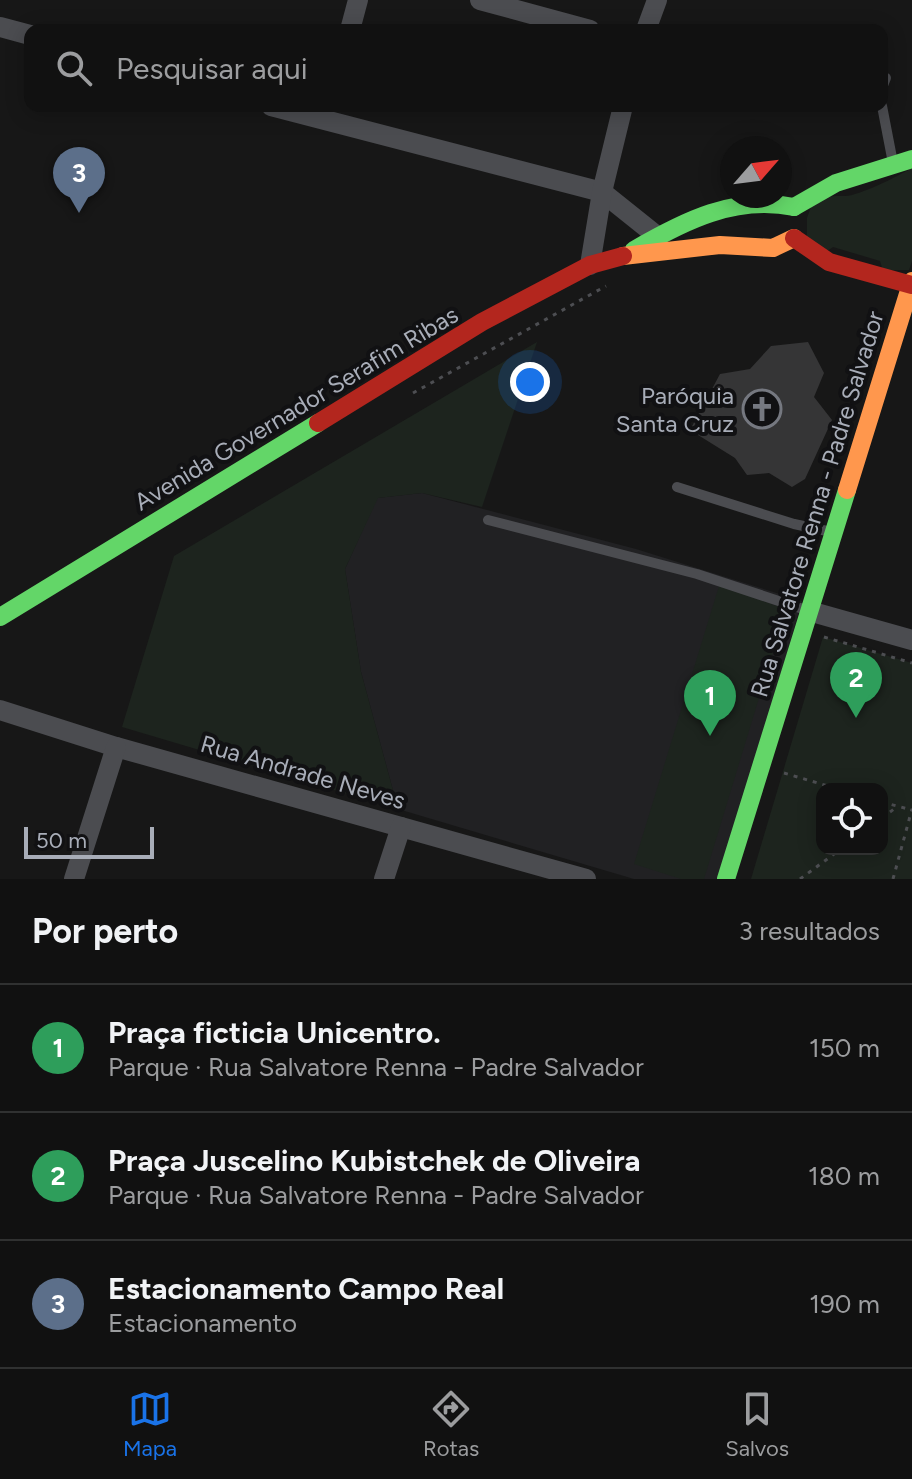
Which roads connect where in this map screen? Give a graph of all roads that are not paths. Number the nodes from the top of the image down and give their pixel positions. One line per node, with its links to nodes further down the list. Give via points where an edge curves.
1 (358, 0): 4 (street)
2 (480, 0): 5 (street)
3 (657, 0): 6 (street)
4 (352, 24)
5 (568, 24)
6 (648, 24)
7 (0, 27): 8 (street)
8 (24, 33)
9 (622, 112): 14 (street)
10 (883, 112): 13 (lane)
11 (326, 114): 14 (street)
12 (912, 159): 13 (main road)
13 (893, 165): 15 (main road, via 836,183)
14 (602, 192): 17 (street); 21 (street)
15 (794, 207): 16 (main road, via 761,200); 18 (main road)
16 (712, 212): 17 (main road); 19 (main road)
17 (657, 236): 20 (main road)
18 (794, 238): 19 (main road, via 773,248); 22 (main road, via 829,262)
19 (720, 245): 20 (main road)
20 (624, 256): 21 (main road, Avenida Governador Serafim Ribas)
21 (590, 265): 27 (main road, Avenida Governador Serafim Ribas, via 482,322)
22 (912, 283): 25 (main road, Rua Salvatore Renna - Padre Salvador)
23 (677, 487): 25 (lane)
24 (488, 520): 26 (lane, via 697,574)
25 (834, 532): 26 (main road, Rua Salvatore Renna - Padre Salvador)
26 (809, 611): 28 (street); 35 (main road, Rua Salvatore Renna - Padre Salvador)
27 (0, 617)
28 (912, 640)
29 (2, 710): 30 (street, Rua Andrade Neves)
30 (116, 747): 31 (street, Rua Andrade Neves); 32 (street)
31 (401, 827): 33 (street); 34 (street, Rua Andrade Neves)
32 (74, 879)
33 (384, 879)
34 (586, 879)
35 (726, 879)

